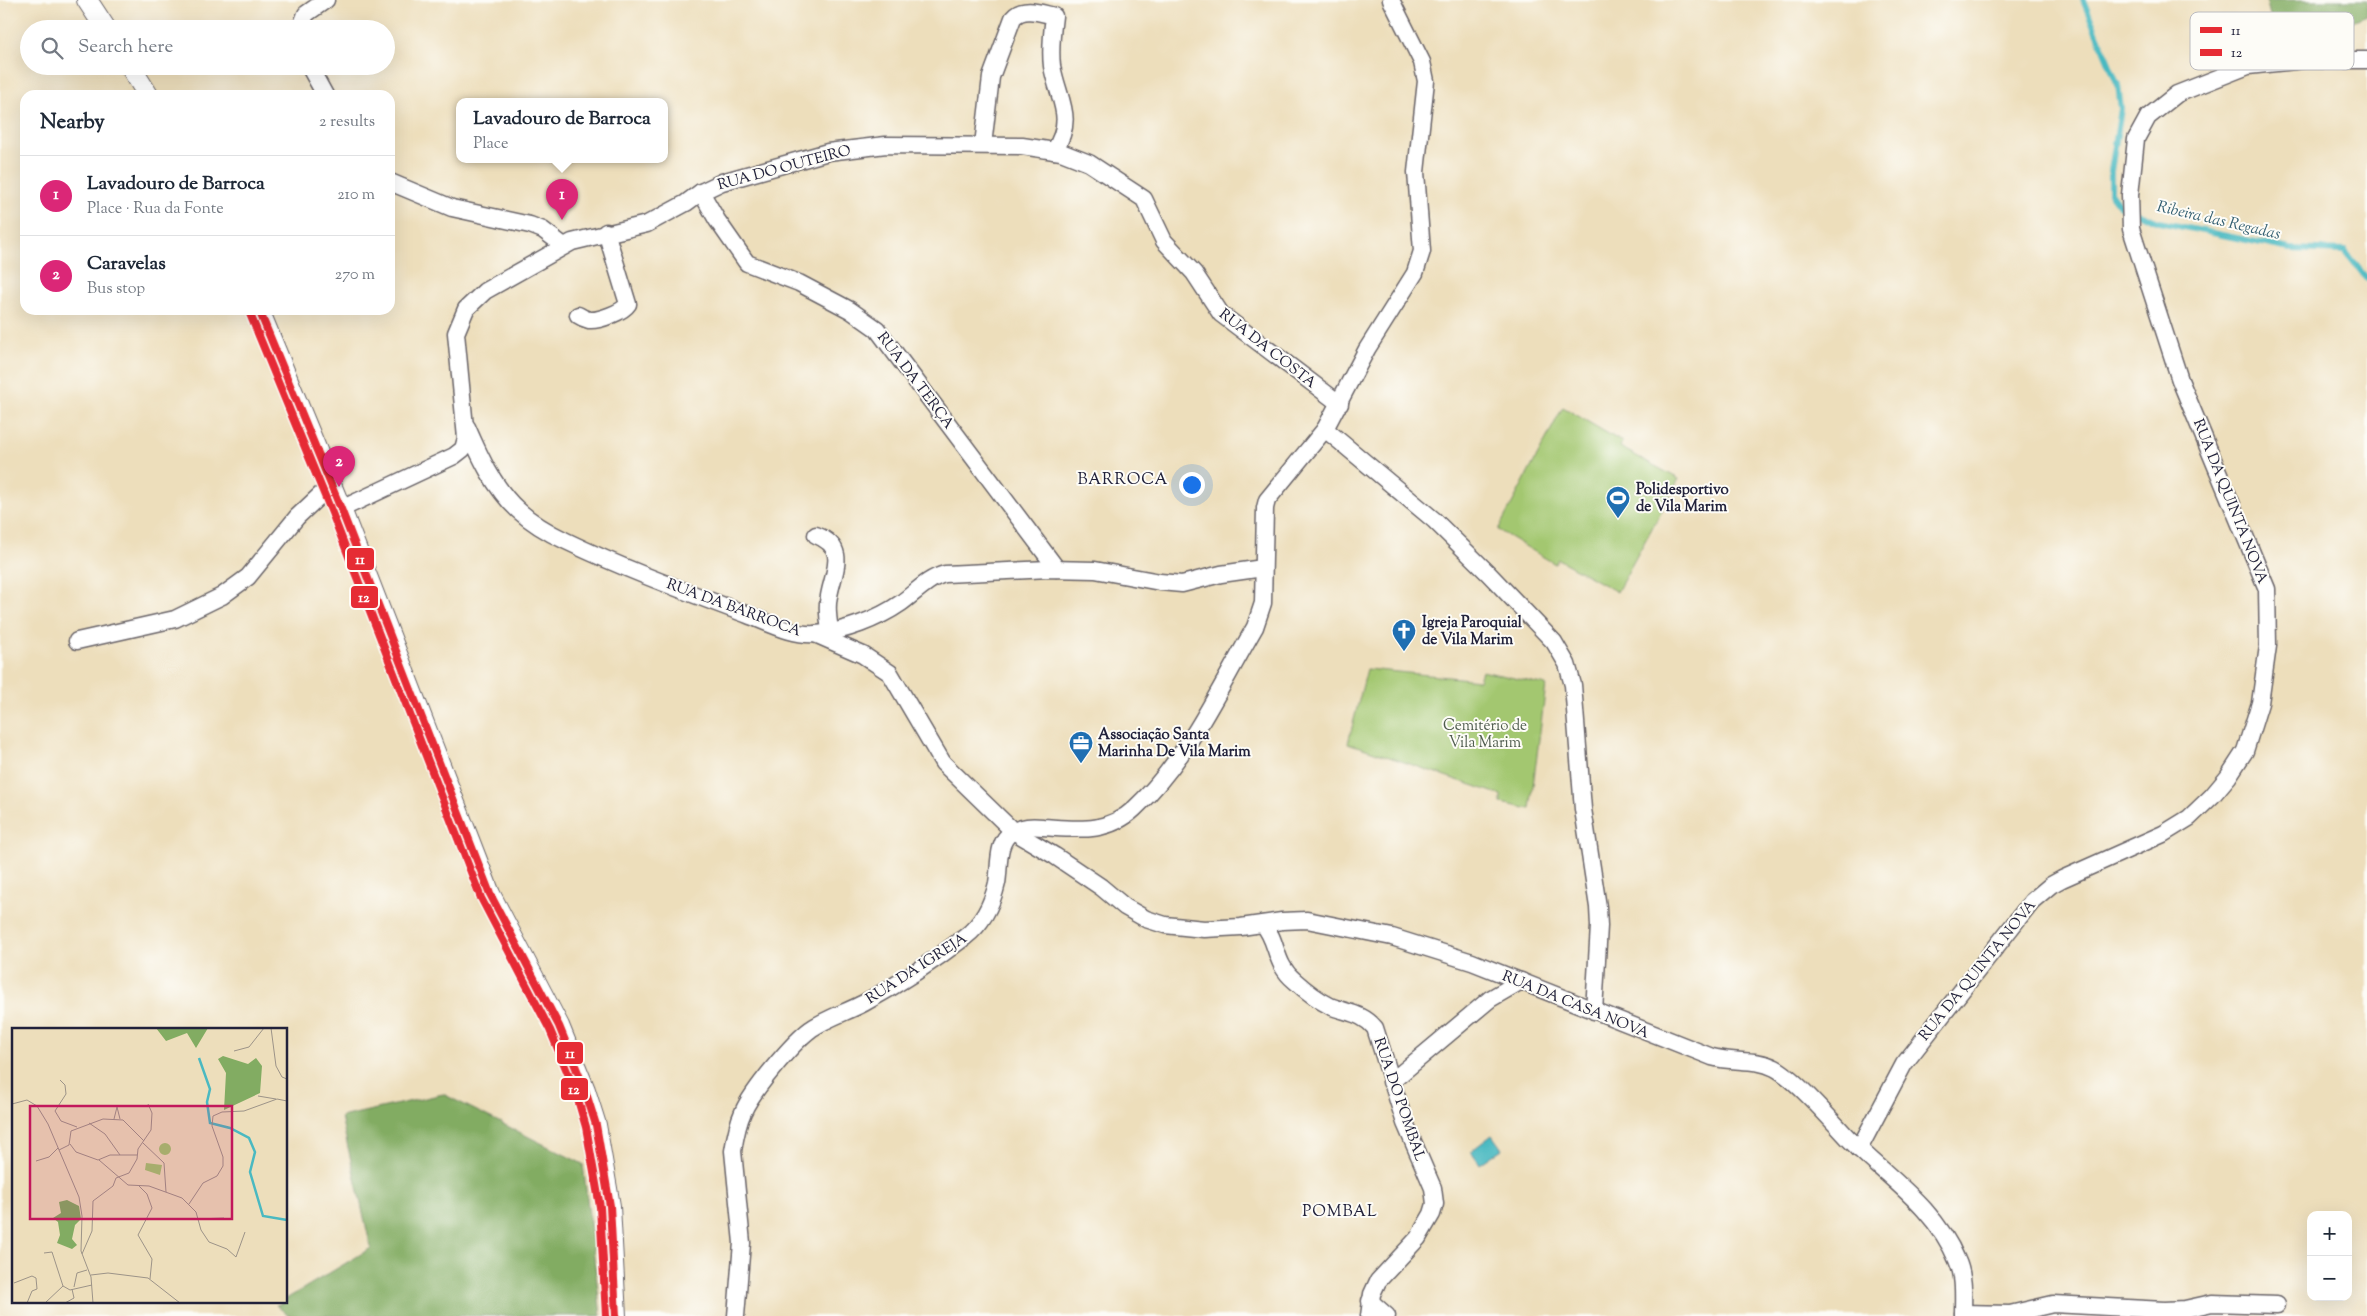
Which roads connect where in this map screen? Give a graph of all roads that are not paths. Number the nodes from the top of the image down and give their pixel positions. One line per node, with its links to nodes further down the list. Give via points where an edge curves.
1 (88, 0): 4 (street)
2 (326, 0): 5 (street, via 306,14)
3 (1391, 0): 21 (street, via 1422,62 1426,81 1416,172 1422,251 1415,273 1367,349)
4 (100, 20)
5 (304, 20)
6 (2354, 60): 7 (street, RUA DA QUINTA NOVA)
7 (2367, 60)
8 (2238, 70): 36 (street, RUA DA QUINTA NOVA, via 2177,94 2148,118 2136,138 2130,195 2131,229 2180,380 2267,589 2268,646 2260,703 2245,751 2223,783 2189,818 2164,834 2062,878 2032,901 1904,1064)
9 (136, 75): 11 (street)
10 (314, 75): 12 (street)
11 (145, 90)
12 (322, 90)
13 (983, 145): 14 (street, RUA DO OUTEIRO); 14 (street, via 995,64 1013,18 1019,12 1028,11 1054,16 1052,60 1066,117 1064,132); 16 (street, RUA DO OUTEIRO, via 894,145 840,150 734,178)
14 (1054, 151): 21 (street, RUA DA COSTA, via 1090,163 1144,199 1164,241 1194,273 1221,314)
15 (395, 184): 18 (street, via 452,208 530,225)
16 (701, 192): 17 (street, RUA DO OUTEIRO, via 655,221); 28 (street, RUA DA TERÇA, via 748,263 799,283 850,310 877,329)
17 (606, 232): 18 (street, RUA DO OUTEIRO); 20 (street, via 628,304 622,310 595,320)
18 (564, 246): 22 (street, RUA DO OUTEIRO, via 485,291 460,319 456,342)
19 (261, 315): 24 (street)
20 (578, 315)
21 (1340, 404): 23 (street)
22 (464, 421): 25 (street, RUA DO OUTEIRO, via 465,444 460,452); 29 (street, RUA DA BARROCA, via 501,490 518,510 547,530 714,603 800,633)
23 (1325, 429): 27 (street, via 1267,500); 34 (street, via 1454,539 1554,642 1567,664 1572,678 1585,830 1598,908)
24 (331, 485): 25 (street); 30 (street, via 297,517 248,577 222,596 175,619)
25 (341, 509): 40 (street, via 483,877 572,1057 596,1125 610,1206)
26 (816, 535): 29 (street, via 831,542 836,551)
27 (1263, 568): 28 (street, RUA DA BARROCA, via 1182,584 1100,570); 31 (street, via 1262,611 1255,627 1171,770 1158,785 1133,810 1110,825 1088,829 1025,827)
28 (1057, 569): 29 (street, RUA DA BARROCA, via 939,576 891,609 865,621)
29 (823, 633): 31 (street, via 890,673 943,763)
30 (77, 641)
31 (1013, 831): 32 (street, via 1079,872 1125,907 1154,922 1204,929); 41 (street, RUA DA IGREJA, via 1002,844 991,904 975,929 867,1001 811,1029 766,1079 743,1111 733,1151 742,1243)
32 (1263, 924): 33 (street, RUA DA CASA NOVA, via 1307,920 1356,929 1441,951); 35 (street, RUA DO POMBAL, via 1271,936 1280,964 1296,982 1324,1002 1363,1017 1372,1024)
33 (1521, 981): 34 (street, RUA DA CASA NOVA); 35 (street, via 1490,998)
34 (1594, 1011): 36 (street, RUA DA CASA NOVA, via 1712,1058 1773,1067 1785,1074)
35 (1391, 1082): 38 (street, RUA DO POMBAL, via 1433,1188 1435,1204 1418,1238 1378,1281)
36 (1859, 1149): 39 (street, RUA DA CASA NOVA, via 1917,1199 1948,1242 1958,1261 1962,1279)
37 (2277, 1305): 39 (street, via 2212,1303 2164,1310 2053,1304 2010,1314)
38 (1370, 1309): 42 (street)
39 (1963, 1314)
40 (616, 1316)
41 (736, 1316)
42 (1387, 1316)

